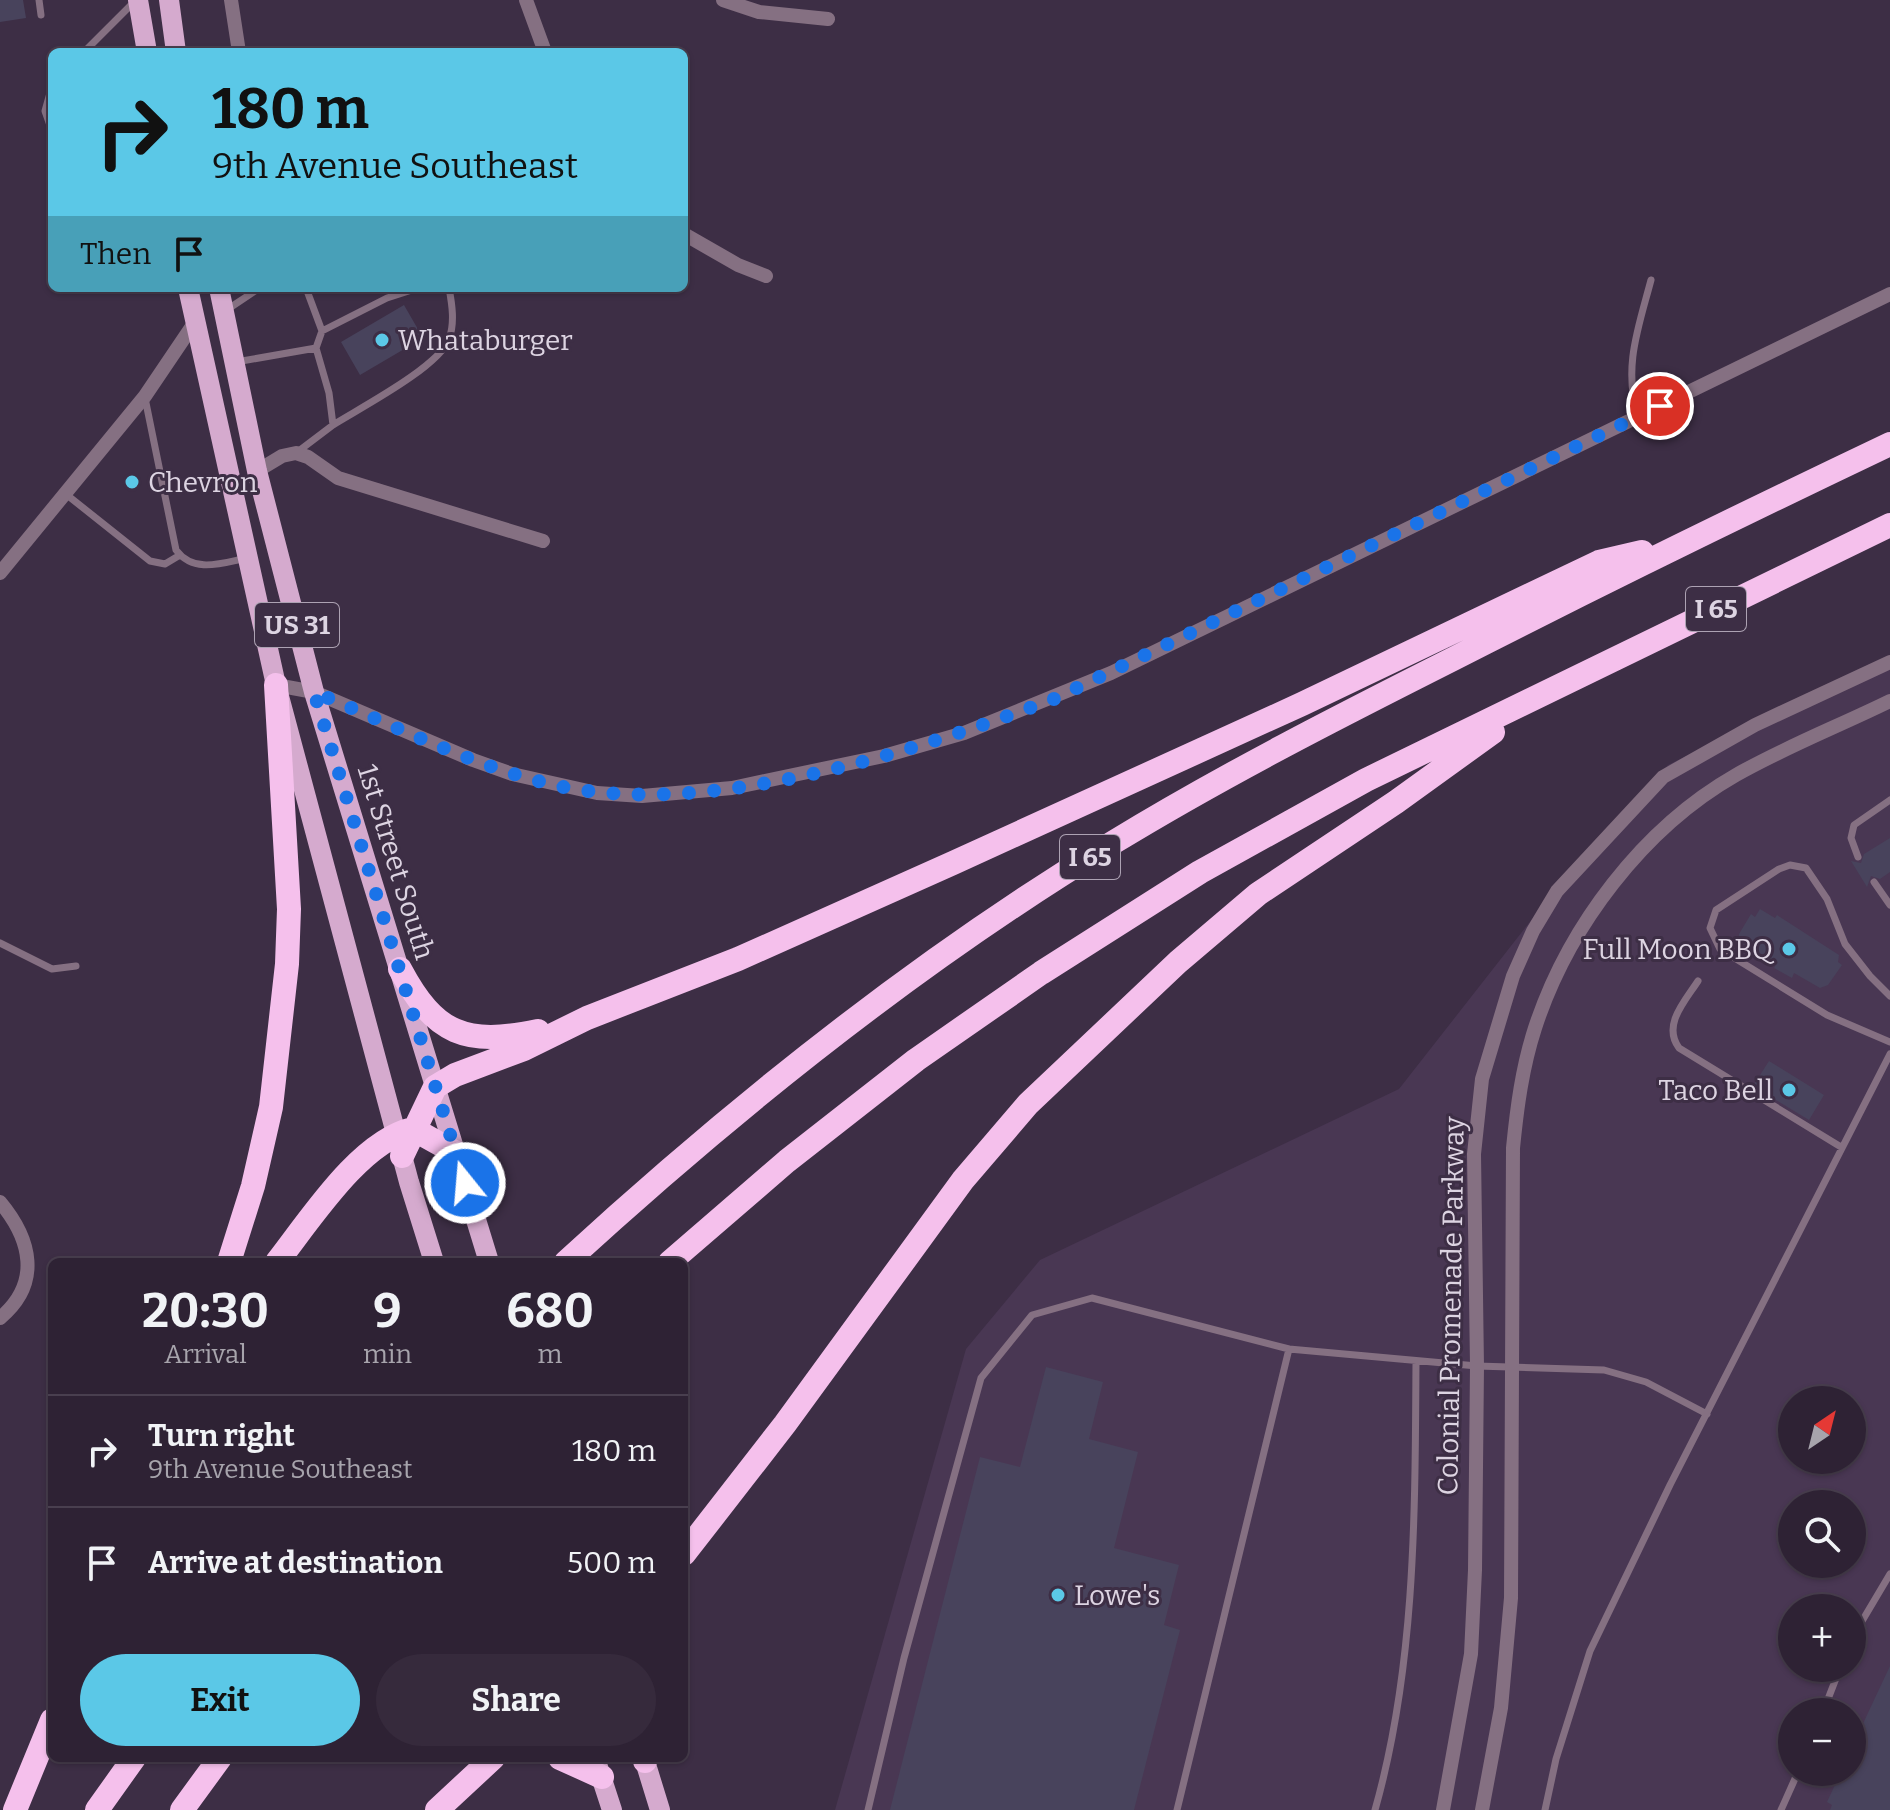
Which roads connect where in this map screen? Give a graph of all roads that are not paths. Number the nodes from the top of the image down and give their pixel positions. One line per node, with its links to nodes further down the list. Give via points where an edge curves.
1 (39, 0): 7 (lane)
2 (137, 0): 9 (lane); 10 (main road)
3 (169, 0): 11 (main road)
4 (231, 0): 12 (street)
5 (526, 0): 13 (street)
6 (723, 0): 8 (street, via 759,12)
7 (41, 15)
8 (828, 19)
9 (88, 48)
10 (146, 48)
11 (175, 48)
12 (238, 48)
13 (544, 48)
14 (48, 100): 15 (lane)
15 (48, 120)
16 (688, 236): 17 (street)
17 (766, 276)
18 (1651, 280): 32 (lane, via 1630,365)
19 (189, 292): 27 (main road, US 31)
20 (220, 292): 26 (main road, 1st Street South / US 31)
21 (254, 292): 26 (lane)
22 (307, 292): 28 (lane)
23 (406, 292): 28 (lane)
24 (450, 292): 33 (lane, via 449,340 422,370)
25 (1890, 294): 32 (street)
26 (224, 312): 27 (main road); 30 (main road, 1st Street South / US 31)
27 (195, 322): 31 (street); 42 (main road, US 31)
28 (322, 331): 29 (lane)
29 (316, 348): 30 (lane); 33 (lane)
30 (234, 363): 36 (main road, 1st Street South / US 31)
31 (145, 396): 37 (street); 41 (lane)
32 (1638, 417): 46 (street, via 1054,699 964,733 779,779 685,794 583,790 473,760)
33 (333, 425): 35 (lane)
34 (1890, 444): 40 (highway, I 65)
35 (296, 453): 36 (street); 39 (street, via 338,478)
36 (257, 471): 46 (main road, 1st Street South / US 31)
37 (67, 495): 41 (lane, via 150,561 165,564); 43 (street)
38 (1890, 525): 47 (highway, I 65)
39 (543, 541)
40 (1676, 545): 58 (highway, via 1599,562 953,863 738,959); 70 (highway, I 65, via 1311,731 1080,864 827,1041)
41 (180, 555): 42 (lane, via 205,566)
42 (247, 558): 45 (main road, US 31)
43 (1, 569)
44 (1890, 662): 75 (street, Colonial Promenade Parkway, via 1755,725 1663,777 1557,891 1533,931 1513,976 1482,1079 1474,1154)
45 (276, 685): 46 (street); 62 (main road, US 31); 66 (highway, via 289,909 287,964 271,1107)
46 (314, 692): 55 (main road, 1st Street South / US 31)
47 (1544, 695): 71 (highway, I 65, via 1366,780 1128,916 916,1060); 78 (highway, via 1258,894 1028,1104 963,1180)
48 (1890, 701): 76 (street, via 1735,775 1686,810 1632,862 1577,936 1549,989 1518,1093)
49 (1890, 800): 50 (lane, via 1854,825 1851,838)
50 (1858, 857)
51 (1874, 882): 52 (lane)
52 (1890, 905)
53 (0, 943): 54 (lane, via 52,969)
54 (76, 966)
55 (400, 969): 58 (highway, via 417,1000 442,1023 470,1037 515,1036); 61 (main road, 1st Street South / US 31)
56 (1698, 981): 63 (lane, via 1673,1021 1672,1035 1679,1048)
57 (1890, 996): 59 (lane, via 1845,944 1827,899 1806,868 1779,869 1716,910 1710,928 1720,949 1827,1015)
58 (576, 1023): 61 (highway)
59 (1890, 1042)
60 (1890, 1054): 63 (lane)
61 (435, 1087): 62 (highway); 64 (main road, 1st Street South / US 31)
62 (404, 1140): 64 (highway); 67 (highway, via 334,1189); 68 (main road, US 31, via 409,1182)
63 (1841, 1147): 77 (lane)
64 (456, 1153): 69 (main road, 1st Street South / US 31)
65 (0, 1202): 72 (street, via 25,1242 29,1262 14,1304)
66 (230, 1258)
67 (280, 1258)
68 (433, 1258)
69 (488, 1258)
70 (571, 1258)
71 (675, 1258)
72 (0, 1318)
73 (1289, 1349): 74 (lane); 97 (lane, via 1092,1298 1032,1315 981,1378); 98 (lane)
74 (1416, 1361): 75 (lane); 99 (lane, via 1408,1625 1386,1772)
75 (1477, 1366): 76 (lane); 100 (street, Colonial Promenade Parkway, via 1471,1654)
76 (1511, 1368): 77 (lane, via 1604,1370); 101 (street, via 1511,1598 1501,1708)
77 (1707, 1414): 102 (lane, via 1590,1651)
78 (708, 1523): 79 (highway); 80 (highway)
79 (688, 1549)
80 (688, 1565)
81 (1890, 1574): 82 (lane)
82 (1866, 1614)
83 (48, 1730): 91 (highway)
84 (131, 1762): 92 (highway)
85 (217, 1762): 93 (highway)
86 (490, 1762): 94 (highway)
87 (575, 1762): 89 (highway)
88 (646, 1762): 96 (main road)
89 (598, 1768): 95 (main road)
90 (1792, 1786): 103 (lane)
91 (15, 1810)
92 (97, 1810)
93 (182, 1810)
94 (437, 1810)
95 (612, 1810)
96 (660, 1810)
97 (868, 1810)
98 (1177, 1810)
99 (1375, 1810)
100 (1443, 1810)
101 (1482, 1810)
102 (1545, 1810)
103 (1781, 1810)

